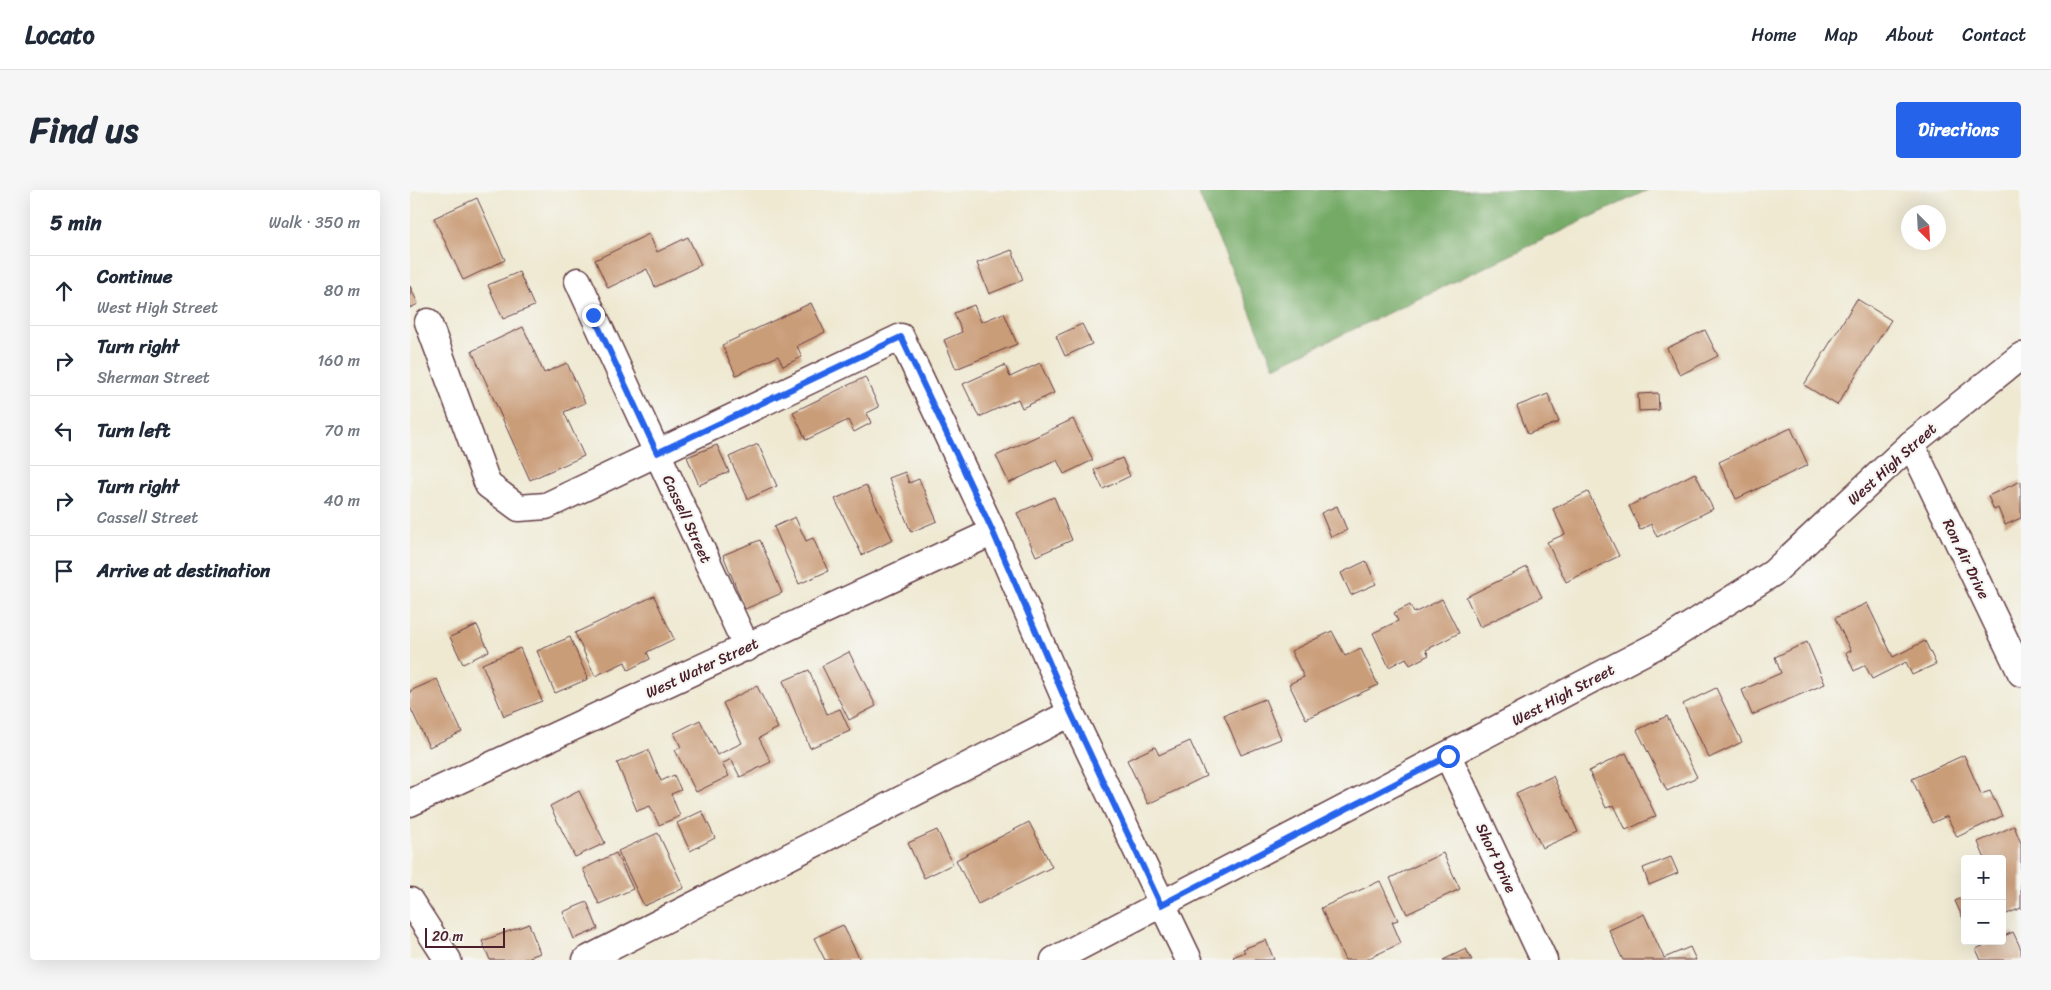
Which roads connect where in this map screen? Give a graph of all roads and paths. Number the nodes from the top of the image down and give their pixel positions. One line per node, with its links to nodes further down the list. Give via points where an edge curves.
1 (578, 281): 5 (street, Cassell Street)
2 (428, 322): 5 (street, via 488,485 519,508 546,506)
3 (2021, 356): 4 (street, West High Street)
4 (1911, 444): 8 (street, Ron Air Drive); 10 (street, West High Street, via 1773,573 1667,640)
5 (657, 453): 6 (street, via 901,337); 7 (street, Cassell Street)
6 (993, 532): 7 (street, West Water Street); 9 (street)
7 (747, 648): 11 (street, West Water Street)
8 (2021, 673)
9 (1071, 713): 13 (street); 15 (street)
10 (1448, 756): 13 (street, West High Street); 18 (street, Short Drive)
11 (410, 803)
12 (410, 901): 14 (street)
13 (1161, 905): 16 (street, West High Street); 17 (street)
14 (448, 960)
15 (586, 960)
16 (1054, 960)
17 (1189, 960)
18 (1544, 960)

